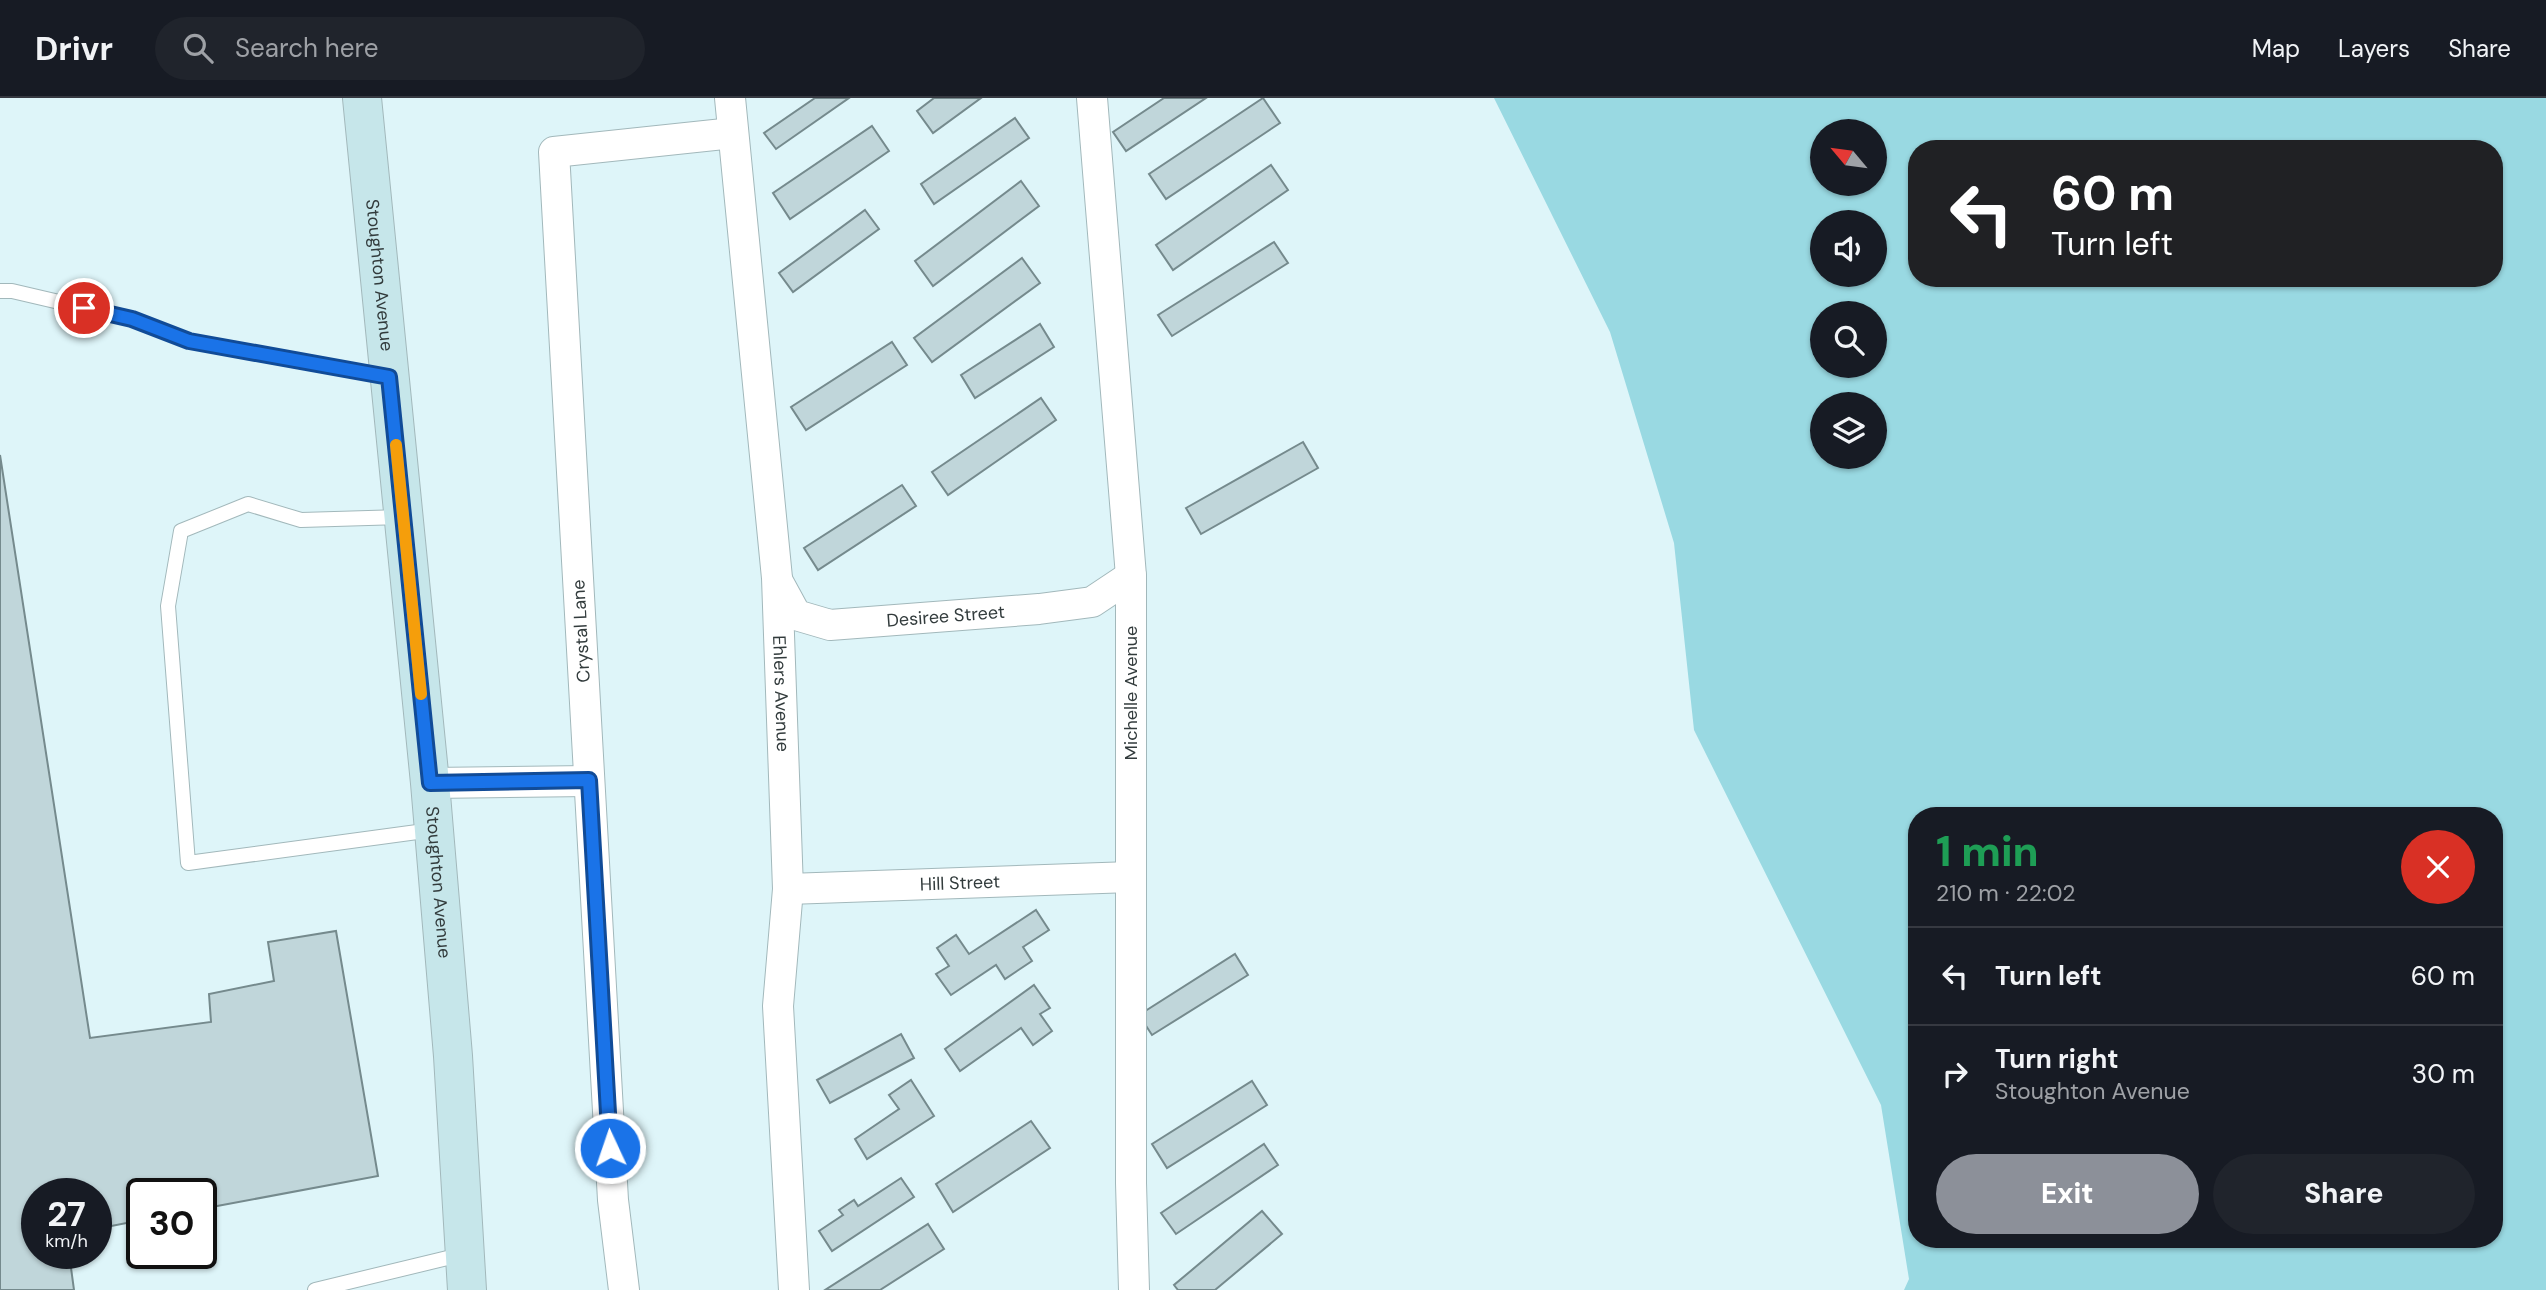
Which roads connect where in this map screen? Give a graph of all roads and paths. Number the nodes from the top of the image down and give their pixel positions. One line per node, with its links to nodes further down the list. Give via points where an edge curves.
1 (362, 98): 6 (street, Stoughton Avenue)
2 (730, 98): 4 (street, Ehlers Avenue)
3 (1092, 98): 8 (street, Michelle Avenue)
4 (733, 133): 9 (street, Ehlers Avenue); 10 (street, Crystal Lane, via 554,152)
5 (0, 291): 6 (lane, via 132,319 189,341)
6 (389, 377): 7 (street, Stoughton Avenue)
7 (403, 517): 11 (street, Stoughton Avenue); 12 (lane, via 301,520 248,504 181,531 168,606 188,863)
8 (1131, 576): 9 (street, Desiree Street, via 1092,602 830,625 796,615); 13 (street, Michelle Avenue)
9 (777, 578): 14 (street, Ehlers Avenue)
10 (589, 780): 11 (street); 18 (street, Crystal Lane, via 613,1200)
11 (430, 783): 12 (street, Stoughton Avenue)
12 (434, 830): 15 (street, Stoughton Avenue)
13 (1131, 877): 14 (street, Hill Street); 20 (street, Michelle Avenue)
14 (788, 890): 19 (street, Ehlers Avenue, via 778,1006)
15 (466, 1272): 16 (lane)
16 (348, 1287): 17 (lane)
17 (315, 1290)
18 (624, 1290)
19 (794, 1290)
20 (1133, 1290)

